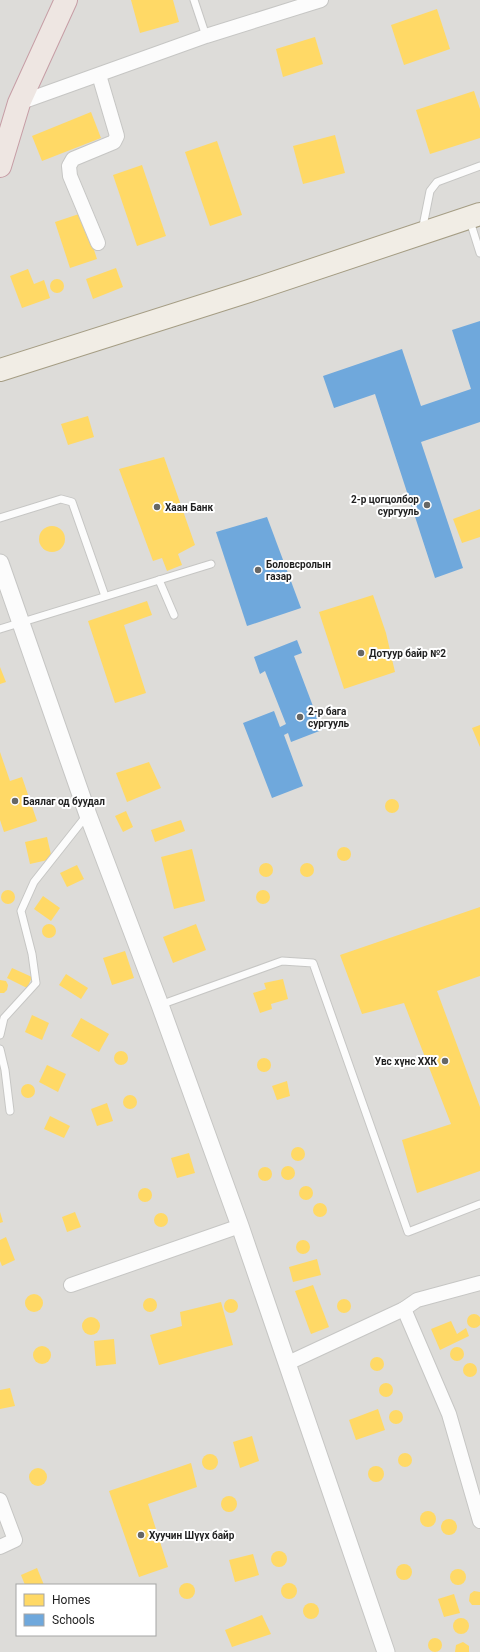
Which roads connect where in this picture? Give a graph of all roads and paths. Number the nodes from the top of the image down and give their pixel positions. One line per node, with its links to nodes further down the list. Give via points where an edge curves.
1 (66, 0): 6 (highway)
2 (194, 0): 4 (lane)
3 (321, 0): 4 (street)
4 (206, 36): 5 (street)
5 (99, 75): 6 (street); 11 (street, via 117,136 114,142 72,159 69,166 70,176)
6 (19, 103): 7 (highway)
7 (0, 166)
8 (480, 166): 10 (lane, via 437,182 430,191)
9 (474, 216): 10 (main road); 12 (lane)
10 (422, 233): 13 (main road)
11 (98, 243)
12 (480, 253)
13 (0, 370)
14 (0, 518): 18 (lane, via 61,499 72,502)
15 (0, 563): 20 (street)
16 (211, 564): 17 (lane)
17 (159, 580): 18 (lane); 19 (lane)
18 (106, 596): 20 (lane)
19 (174, 614)
20 (21, 623): 21 (lane); 22 (street)
21 (0, 630)
22 (88, 815): 23 (street); 24 (lane, via 34,882 22,911 36,983 4,1018)
23 (160, 1005): 27 (lane, via 282,961 313,963 408,1232); 28 (street)
24 (0, 1035)
25 (0, 1049): 26 (lane)
26 (10, 1111)
27 (480, 1204)
28 (240, 1226): 30 (street); 32 (street)
29 (480, 1283): 31 (street, via 417,1300)
30 (71, 1285)
31 (404, 1309): 32 (street); 34 (street, via 449,1414)
32 (288, 1363): 36 (street)
33 (0, 1500): 35 (street, via 14,1540)
34 (480, 1521)
35 (0, 1547)
36 (386, 1652)

